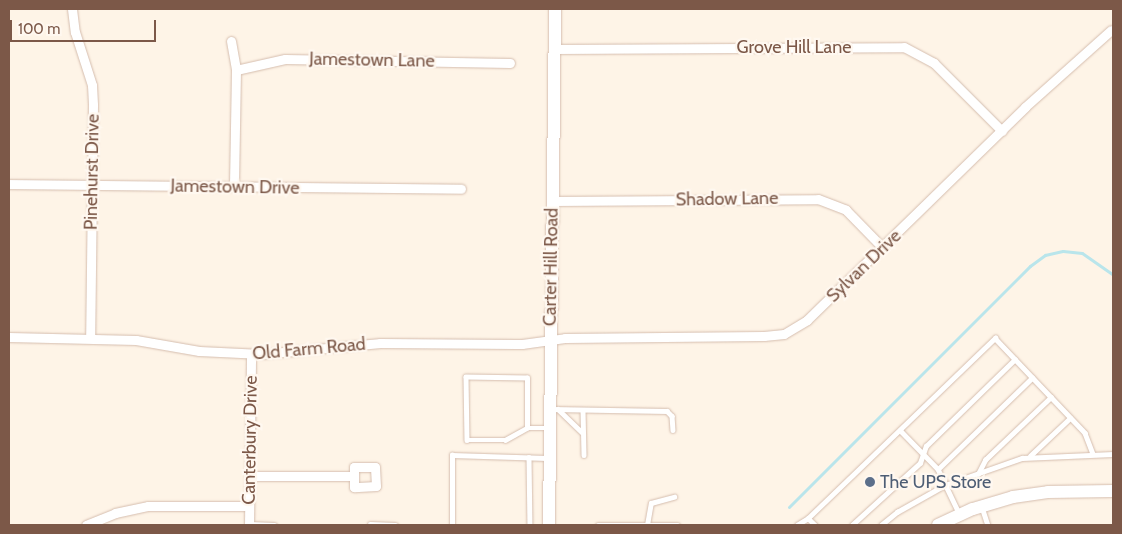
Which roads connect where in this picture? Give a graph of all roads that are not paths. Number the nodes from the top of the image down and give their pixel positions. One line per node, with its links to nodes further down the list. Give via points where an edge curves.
1 (72, 9): 10 (street, Pinehurst Drive, via 75,32 92,85)
2 (555, 9): 5 (main road, Carter Hill Road)
3 (1110, 30): 8 (street, Sylvan Drive)
4 (231, 41): 7 (street)
5 (554, 49): 8 (street, Grove Hill Lane, via 904,47 934,63); 13 (main road, Carter Hill Road)
6 (510, 63): 7 (street, Jamestown Lane, via 285,59)
7 (236, 70): 11 (street)
8 (1002, 131): 14 (street, Sylvan Drive)
9 (9, 184): 10 (street, Jamestown Drive)
10 (92, 185): 11 (street, Jamestown Drive); 16 (street, Pinehurst Drive)
11 (234, 187): 12 (street, Jamestown Drive)
12 (461, 189)
13 (552, 201): 14 (street, Shadow Lane, via 818,199 846,210); 17 (main road, Carter Hill Road)
14 (883, 248): 17 (street, Sylvan Drive, via 807,320 784,334 565,338)
15 (9, 337): 16 (street, Old Farm Road)
16 (90, 338): 18 (street, Old Farm Road, via 136,340 199,351)
17 (549, 342): 18 (street, Old Farm Road, via 380,343 295,353); 22 (main road, Carter Hill Road)
18 (251, 354): 39 (street, Canterbury Drive)
19 (1015, 359): 20 (lane); 28 (lane, via 995,338); 33 (lane, via 926,446)
20 (1032, 378): 21 (lane); 37 (lane)
21 (1051, 397): 24 (lane); 38 (lane, via 985,460)
22 (553, 409): 23 (lane); 26 (main road, Carter Hill Road); 29 (lane)
23 (583, 410): 27 (lane, via 667,411 672,416); 29 (lane)
24 (1070, 418): 30 (lane, via 1085,433); 34 (lane)
25 (527, 428): 25 (lane, via 505,440 467,440 466,377 527,378); 26 (lane)
26 (548, 428): 36 (main road, Carter Hill Road)
27 (673, 430)
28 (900, 430): 33 (lane); 47 (lane)
29 (582, 432): 32 (lane)
30 (1094, 454): 31 (lane); 34 (lane)
31 (1113, 454)
32 (584, 455)
33 (922, 455): 37 (lane); 62 (lane, via 920,463)
34 (1030, 456): 38 (lane)
35 (529, 457): 36 (lane); 53 (lane, via 452,455); 54 (lane)
36 (548, 458): 55 (main road, Carter Hill Road)
37 (938, 470): 41 (lane)
38 (978, 474): 41 (lane)
39 (250, 476): 40 (street); 44 (street, Canterbury Drive)
40 (354, 476)
41 (946, 485): 46 (lane); 63 (lane, via 897,512)
42 (1113, 491): 45 (main road, via 1048,492)
43 (674, 497): 57 (lane, via 651,503)
44 (249, 506): 49 (street, via 148,506 115,513); 50 (street, Canterbury Drive)
45 (982, 506): 46 (main road); 65 (lane)
46 (960, 515): 64 (main road)
47 (808, 518): 60 (lane); 61 (lane)
48 (370, 524): 52 (lane)
49 (86, 525)
50 (249, 525): 51 (lane)
51 (274, 525)
52 (395, 525)
53 (452, 525)
54 (530, 525)
55 (549, 525)
56 (598, 525): 57 (lane)
57 (647, 525): 58 (lane)
58 (672, 525): 59 (lane)
59 (678, 525)
60 (796, 525)
61 (815, 525)
62 (852, 525)
63 (882, 525)
64 (938, 525)
65 (988, 525)

